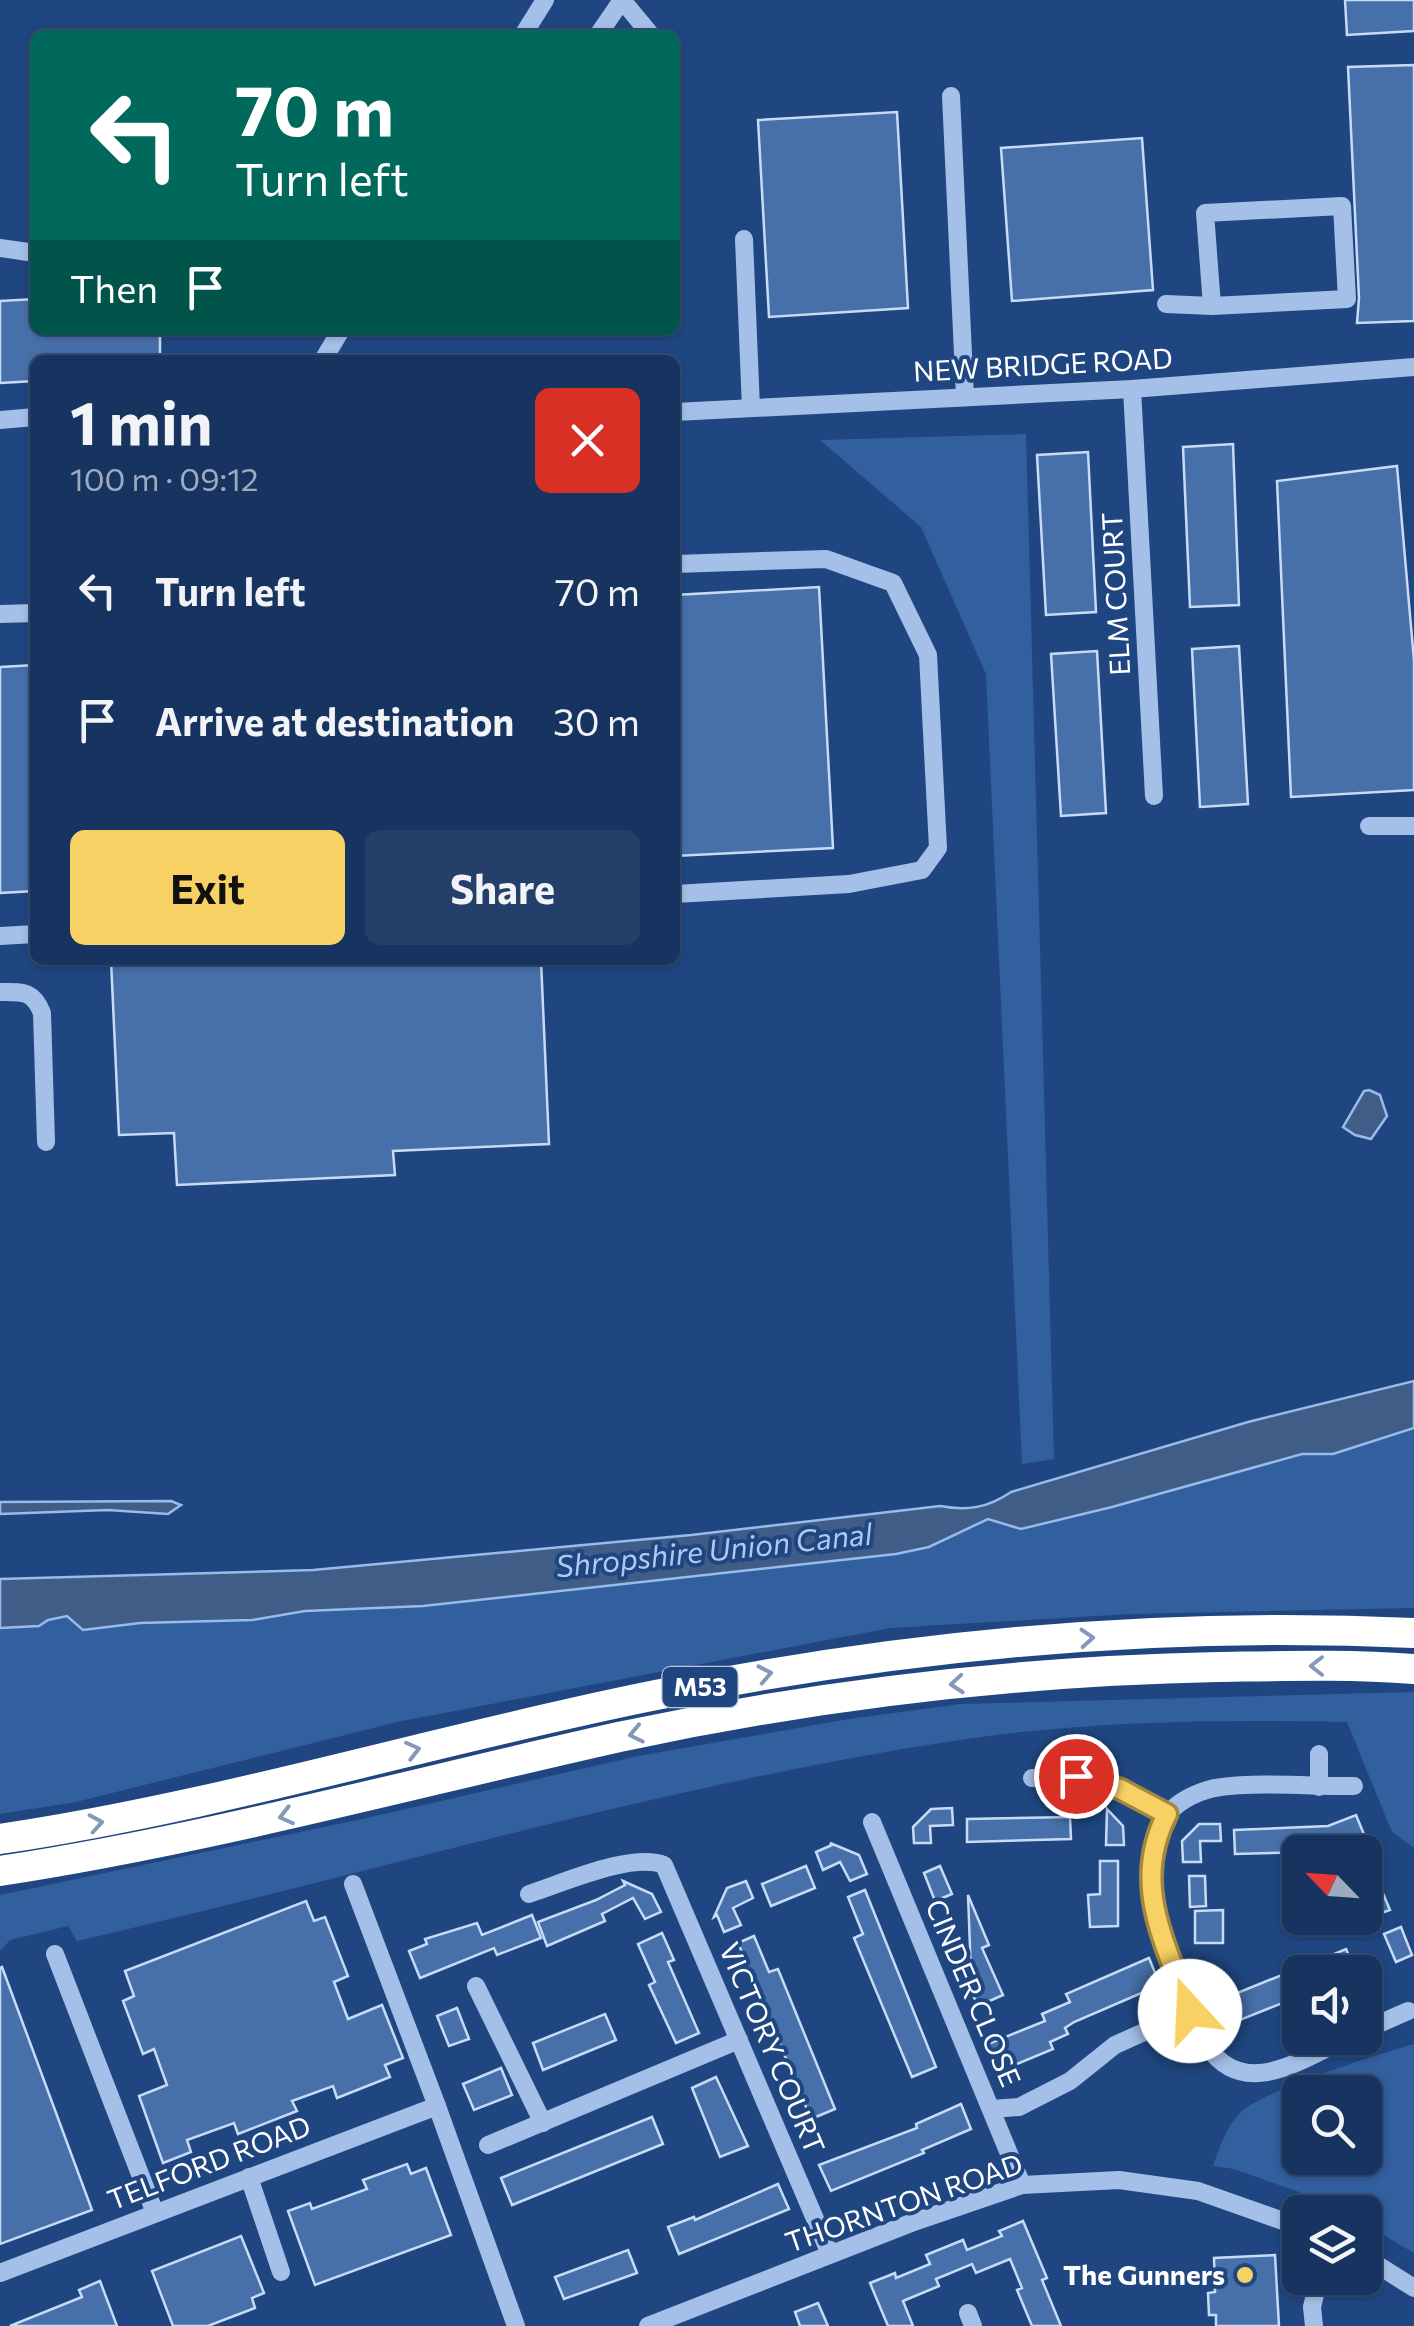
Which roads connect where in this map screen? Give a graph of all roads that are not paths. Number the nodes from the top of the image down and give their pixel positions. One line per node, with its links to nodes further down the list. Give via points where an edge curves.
1 (545, 0): 3 (street)
2 (622, 0): 4 (street); 5 (street)
3 (527, 30)
4 (601, 30)
5 (646, 30)
6 (951, 96): 14 (street)
7 (744, 238): 15 (street)
8 (0, 248): 9 (street)
9 (30, 252)
10 (1166, 304): 11 (street)
11 (1212, 306): 11 (street, via 1206,214 1342,206 1347,299)
12 (1414, 366): 13 (street, NEW BRIDGE ROAD)
13 (1132, 389): 14 (street, NEW BRIDGE ROAD); 22 (street, ELM COURT)
14 (965, 397): 15 (street, NEW BRIDGE ROAD)
15 (751, 408): 16 (street, NEW BRIDGE ROAD)
16 (680, 412)
17 (30, 417): 18 (street)
18 (0, 420)
19 (680, 564): 25 (street, via 826,559 893,583 928,655 938,848 922,870 849,884)
20 (30, 613): 21 (street)
21 (0, 614)
22 (1154, 796)
23 (1369, 826): 24 (street)
24 (1414, 826)
25 (680, 894)
26 (30, 934): 27 (street)
27 (0, 936)
28 (0, 992): 29 (street, via 26,992 42,1013)
29 (46, 1142)
30 (1414, 1633): 38 (highway, M53, one-way to 30, via 164,1810 550,1718 854,1658 1148,1634)
31 (1414, 1669): 39 (highway, M53, one-way to 39, via 1141,1669 916,1688 679,1725 148,1846)
32 (1319, 1754): 34 (street)
33 (1032, 1778): 36 (street, via 1076,1776)
34 (1318, 1786): 35 (street); 36 (street, via 1209,1789)
35 (1354, 1786)
36 (1167, 1814): 44 (street, via 1149,1868 1157,1922)
37 (872, 1822): 50 (street, CINDER CLOSE)
38 (0, 1839)
39 (0, 1871)
40 (352, 1884): 49 (street)
41 (529, 1894): 47 (street, VICTORY COURT, via 601,1870 652,1860 664,1865)
42 (55, 1954): 55 (street)
43 (476, 1986): 51 (street)
44 (1190, 2011): 48 (street, via 1207,2046 1241,2074 1264,2075); 50 (street, via 1114,2046 1070,2081 1019,2107)
45 (1408, 2011): 46 (street)
46 (1382, 2022)
47 (739, 2040): 51 (street); 57 (street, VICTORY COURT)
48 (1309, 2055)
49 (437, 2106): 53 (street, TELFORD ROAD); 63 (street)
50 (992, 2109): 54 (street, CINDER CLOSE)
51 (542, 2122): 52 (street)
52 (488, 2146)
53 (250, 2177): 55 (street, TELFORD ROAD); 59 (street)
54 (1022, 2185): 56 (street, THORNTON ROAD, via 1119,2180 1183,2189); 57 (street, THORNTON ROAD)
55 (155, 2213): 60 (street, TELFORD ROAD)
56 (1282, 2221)
57 (830, 2254): 64 (street, THORNTON ROAD)
58 (1382, 2268): 61 (street)
59 (282, 2272)
60 (0, 2273)
61 (1414, 2288)
62 (1315, 2295): 65 (street)
63 (516, 2326)
64 (648, 2326)
65 (1314, 2326)

